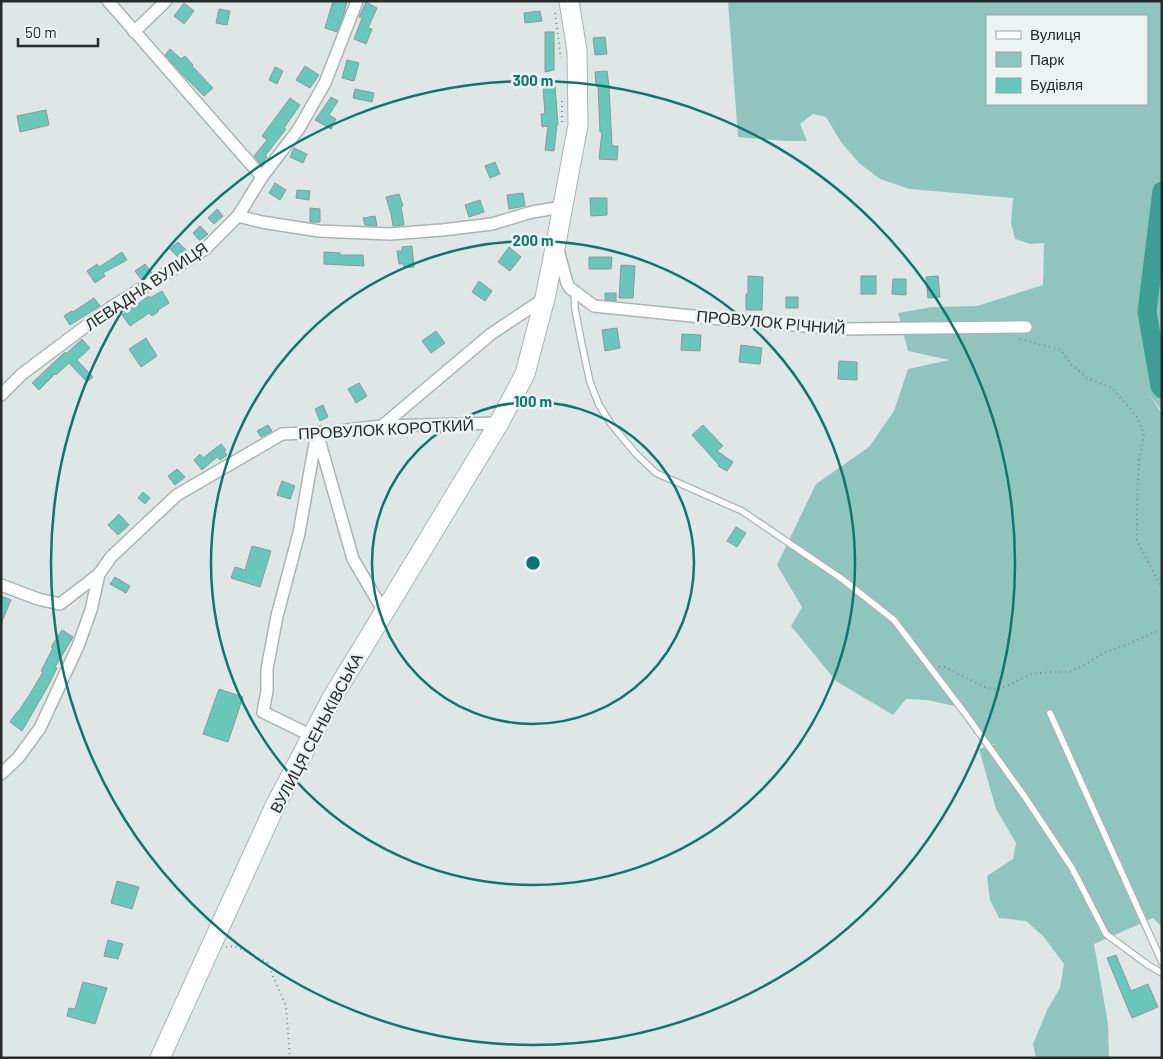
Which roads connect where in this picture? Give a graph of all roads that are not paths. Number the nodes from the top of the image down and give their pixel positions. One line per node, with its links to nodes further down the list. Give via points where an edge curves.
1 (108, 1): 5 (street)
2 (166, 1): 5 (street)
3 (357, 1): 6 (street, ЛЕВАДНА ВУЛИЦЯ, via 324,84 298,130)
4 (562, 6): 7 (main road, ВУЛИЦЯ СЕНЬКIВСЬКА, via 577,51 578,125)
5 (134, 32): 6 (street)
6 (262, 177): 8 (street, ЛЕВАДНА ВУЛИЦЯ)
7 (562, 207): 8 (street, via 492,224 390,234 319,231); 9 (main road, ВУЛИЦЯ СЕНЬКIВСЬКА)
8 (238, 216): 13 (street, ЛЕВАДНА ВУЛИЦЯ, via 205,248 110,308 22,374)
9 (556, 243): 10 (street, ПРОВУЛОК РIЧНИЙ, via 567,283); 11 (main road, ВУЛИЦЯ СЕНЬКIВСЬКА)
10 (574, 291): 12 (street, ПРОВУЛОК РIЧНИЙ, via 594,306 843,329); 24 (lane, via 590,382 610,424 656,473 742,512 842,578 894,620 1025,797 1072,868 1106,934)
11 (544, 298): 14 (main road, ВУЛИЦЯ СЕНЬКIВСЬКА, via 525,374); 15 (street, via 491,334)
12 (1026, 327)
13 (1, 395)
14 (499, 423): 15 (street, ПРОВУЛОК КОРОТКИЙ); 19 (main road, ВУЛИЦЯ СЕНЬКIВСЬКА)
15 (382, 426): 16 (street, ПРОВУЛОК КОРОТКИЙ)
16 (317, 432): 17 (street, ПРОВУЛОК КОРОТКИЙ, via 282,434 177,495 111,556); 19 (street, via 353,559); 21 (street, via 299,534 275,625 263,712)
17 (99, 574): 18 (street, via 60,604); 22 (street, ПРОВУЛОК КОРОТКИЙ, via 78,646 40,728 18,758)
18 (1, 585)
19 (384, 612): 21 (main road, ВУЛИЦЯ СЕНЬКIВСЬКА)
20 (1050, 713): 23 (lane)
21 (312, 736): 25 (main road, ВУЛИЦЯ СЕНЬКIВСЬКА, via 275,806)
22 (1, 774)
23 (1162, 962)
24 (1162, 973)
25 (160, 1058)

